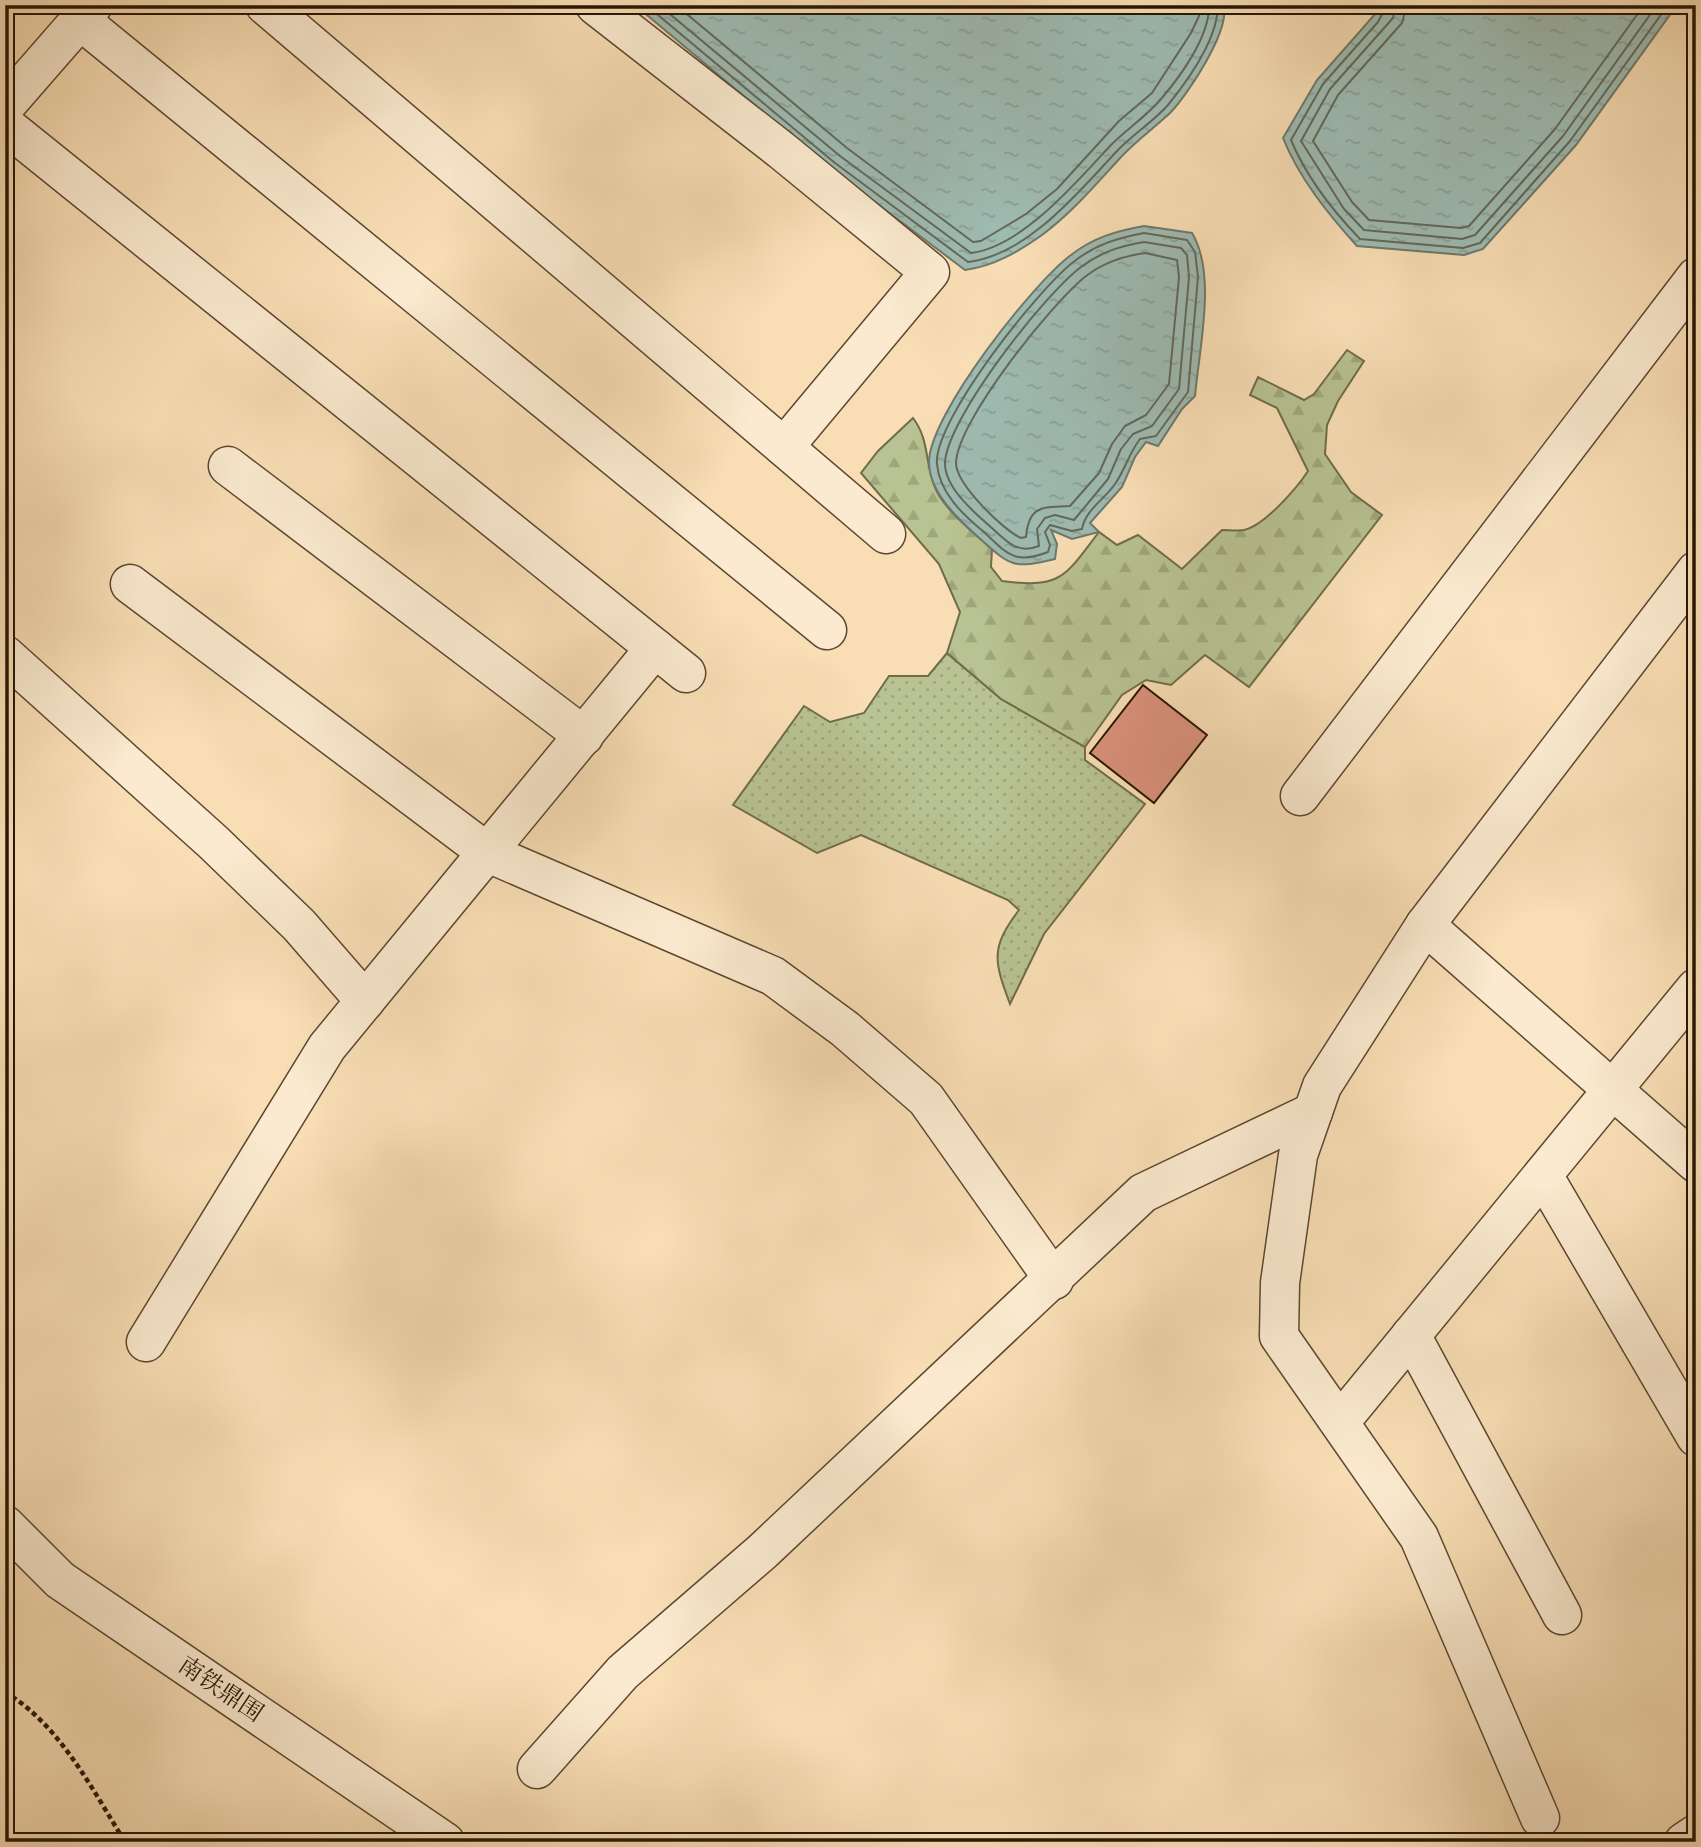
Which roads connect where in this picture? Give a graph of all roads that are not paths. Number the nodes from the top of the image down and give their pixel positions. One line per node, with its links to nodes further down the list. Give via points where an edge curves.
1 (265, 5): 7 (street)
2 (595, 5): 7 (street, via 930,272)
3 (86, 12): 4 (street); 12 (street)
4 (5, 106)
5 (5, 125): 13 (street)
6 (1696, 277): 17 (street)
7 (784, 447): 9 (street)
8 (228, 466): 16 (street)
9 (886, 534)
10 (1696, 571): 19 (street)
11 (130, 584): 18 (street)
12 (827, 630)
13 (655, 648): 15 (street); 16 (street)
14 (5, 655): 21 (street, via 213,842 299,925)
15 (686, 673)
16 (584, 736): 18 (street)
17 (1300, 796)
18 (488, 853): 21 (street); 26 (street, via 773,976 845,1029 926,1099)
19 (1425, 925): 22 (street); 23 (street, via 1322,1086)
20 (1696, 988): 22 (street)
21 (365, 1001): 28 (street, via 327,1047)
22 (1611, 1091): 24 (street); 25 (street)
23 (1313, 1112): 26 (street, via 1143,1193); 29 (street, via 1298,1156 1280,1283 1279,1336)
24 (1696, 1163)
25 (1543, 1175): 27 (street); 30 (street)
26 (1054, 1280): 33 (street, via 763,1551 623,1672)
27 (1411, 1335): 29 (street); 32 (street)
28 (146, 1342)
29 (1340, 1422): 34 (street, via 1419,1537)
30 (1696, 1437)
31 (5, 1525): 36 (street, 南铁鼎围, via 60,1580)
32 (1562, 1615)
33 (537, 1769)
34 (1540, 1818)
35 (1696, 1834): 37 (street)
36 (445, 1842)
37 (1684, 1842)

